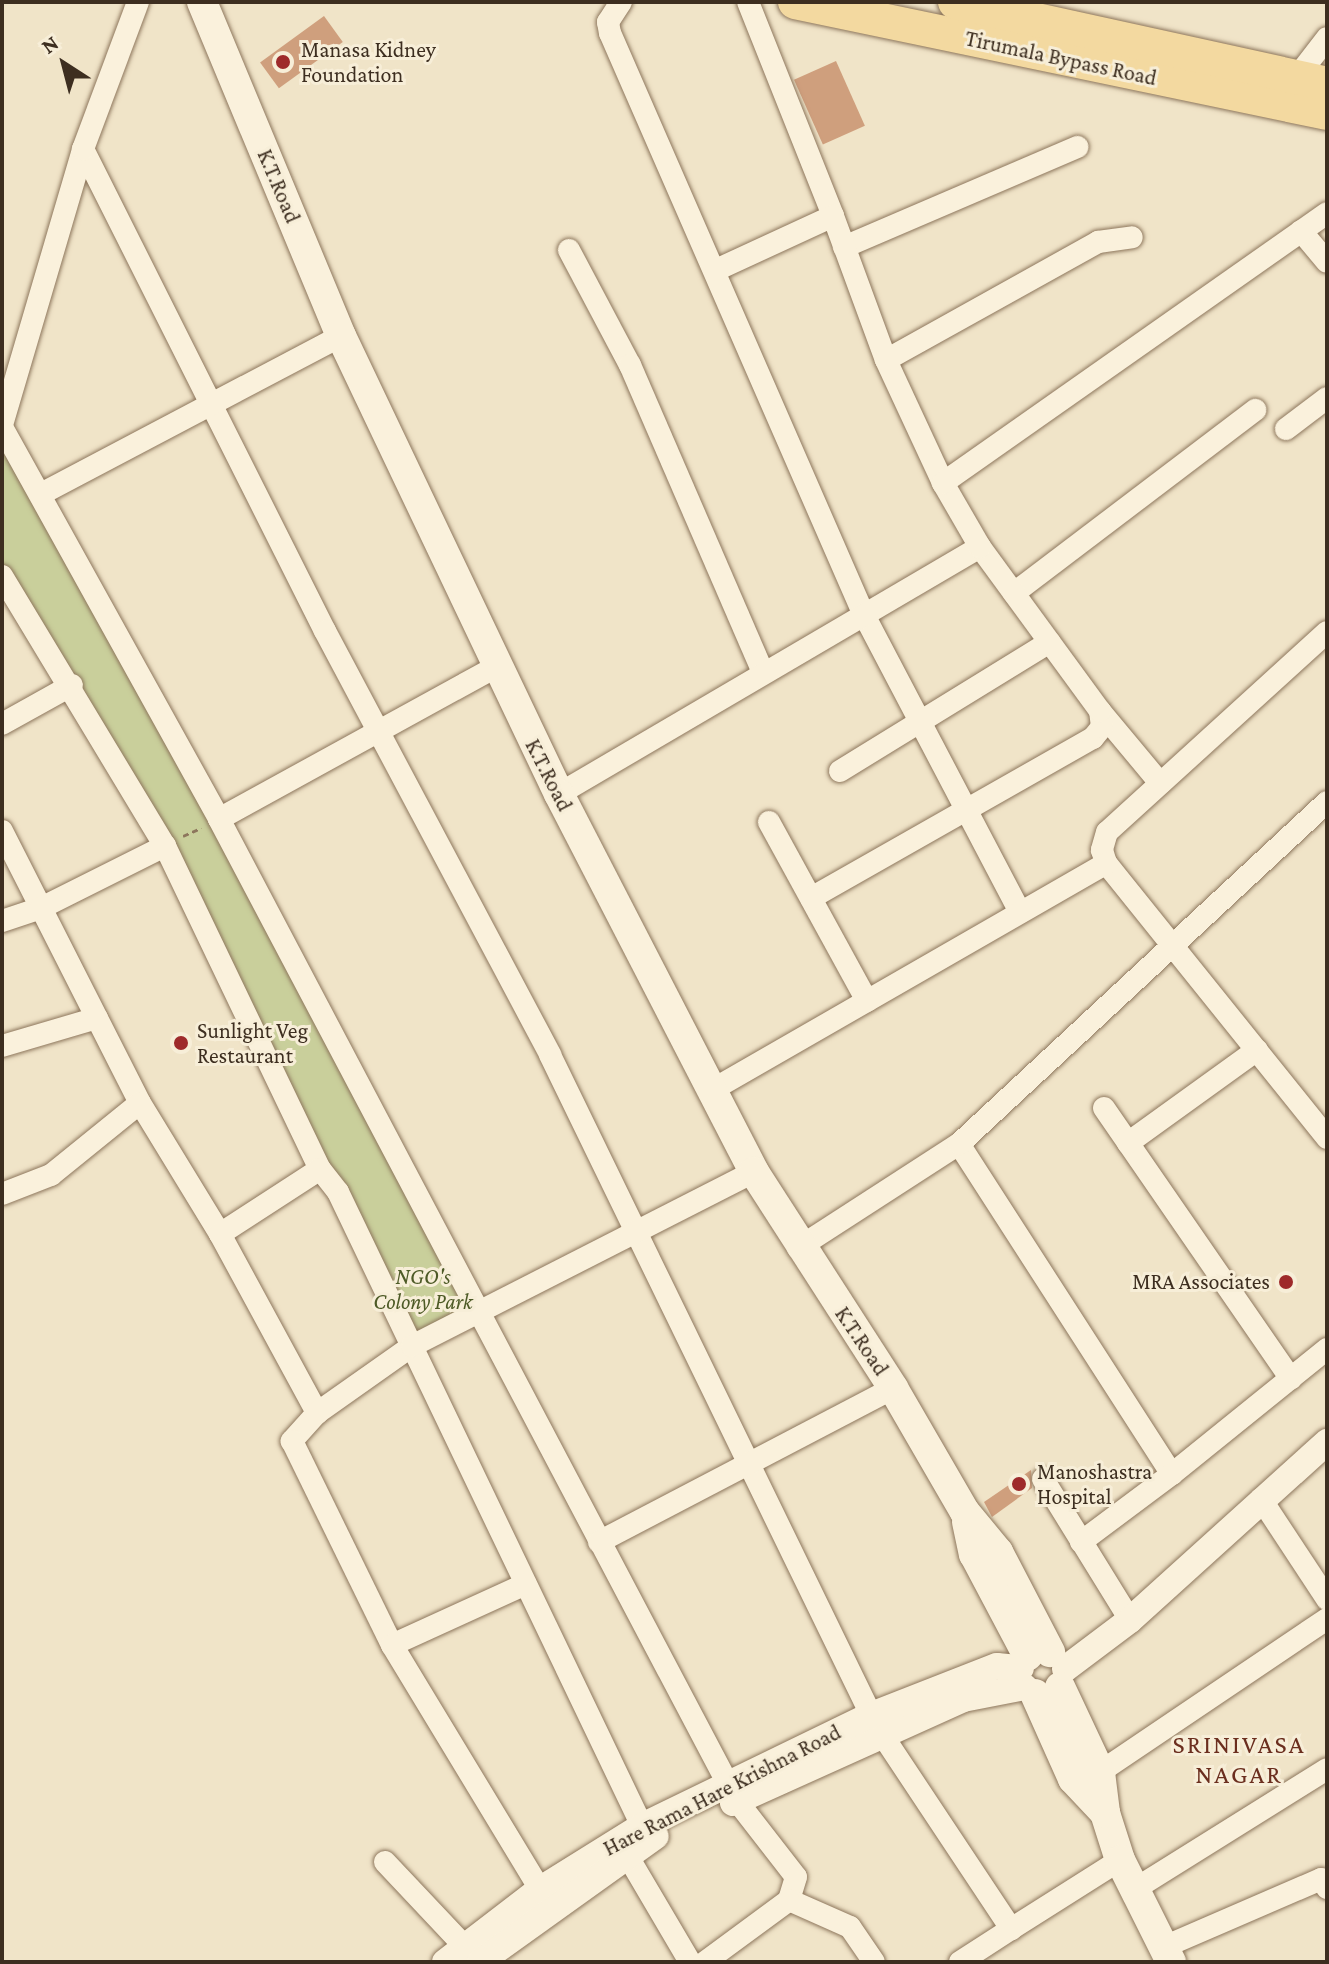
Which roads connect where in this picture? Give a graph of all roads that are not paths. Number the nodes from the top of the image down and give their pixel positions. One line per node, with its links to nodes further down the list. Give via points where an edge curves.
1 (138, 2): 11 (street)
2 (202, 2): 20 (main road, K.T.Road)
3 (621, 2): 19 (street, via 607,28)
4 (748, 2): 13 (street)
5 (795, 2): 8 (main road, Tirumala Bypass Road)
6 (955, 2): 8 (main road, Tirumala Bypass Road)
7 (1327, 38): 8 (street)
8 (1305, 89): 9 (main road, Tirumala Bypass Road)
9 (1327, 113)
10 (1077, 147): 16 (street)
11 (83, 149): 23 (street); 25 (street)
12 (1327, 213): 14 (street)
13 (833, 216): 16 (street); 19 (street)
14 (1301, 231): 18 (street); 27 (street)
15 (1132, 237): 21 (street, via 1098,242)
16 (844, 247): 21 (street)
17 (569, 250): 36 (street, via 630,365)
18 (1327, 262)
19 (716, 270): 32 (street)
20 (341, 336): 23 (street); 35 (main road, K.T.Road)
21 (886, 360): 27 (street)
22 (1327, 398): 26 (street)
23 (214, 405): 28 (street); 41 (street, via 325,631)
24 (1255, 410): 31 (street)
25 (2, 426): 28 (street)
26 (1286, 429)
27 (943, 483): 29 (street)
28 (41, 494): 48 (street)
29 (980, 547): 31 (street); 32 (street)
30 (2, 576): 37 (street)
31 (1014, 593): 34 (street)
32 (863, 613): 36 (street); 40 (street)
33 (1327, 632): 43 (street)
34 (1050, 642): 38 (street); 40 (street)
35 (496, 667): 41 (street); 44 (main road, K.T.Road)
36 (763, 673): 44 (street)
37 (72, 685): 39 (street); 50 (street)
38 (1100, 711): 43 (street); 46 (street, via 1102,727 1093,738)
39 (2, 724)
40 (922, 724): 42 (street); 46 (street)
41 (382, 733): 48 (street); 70 (street, via 550,1055)
42 (840, 771)
43 (1160, 783): 51 (street, via 1107,832 1102,850)
44 (559, 794): 61 (main road, K.T.Road)
45 (1327, 802): 56 (street)
46 (967, 809): 52 (street); 54 (street)
47 (769, 822): 52 (street)
48 (211, 823): 73 (street)
49 (2, 831): 53 (street)
50 (172, 842): 53 (street); 67 (street)
51 (1106, 863): 54 (street); 56 (street)
52 (811, 898): 57 (street)
53 (41, 908): 55 (street); 58 (street)
54 (1020, 912): 57 (street)
55 (2, 921)
56 (1172, 942): 60 (street); 66 (street)
57 (867, 1001): 61 (street)
58 (97, 1018): 59 (street); 62 (street)
59 (2, 1046)
60 (1257, 1050): 64 (street); 65 (street)
61 (712, 1090): 68 (main road, K.T.Road)
62 (140, 1103): 69 (street, via 51,1175); 71 (street)
63 (1104, 1108): 65 (street)
64 (1327, 1138)
65 (1128, 1143): 76 (street)
66 (959, 1144): 72 (street); 81 (street)
67 (320, 1169): 71 (street); 74 (street, via 338,1192)
68 (754, 1172): 70 (street); 72 (main road, K.T.Road)
69 (2, 1194)
70 (635, 1232): 73 (street); 80 (street)
71 (220, 1234): 78 (street)
72 (798, 1248): 77 (main road, K.T.Road)
73 (478, 1313): 74 (street); 84 (street)
74 (412, 1346): 78 (street); 86 (street)
75 (1327, 1349): 76 (street)
76 (1291, 1379): 81 (street)
77 (893, 1388): 80 (street); 91 (main road, K.T.Road, via 965,1512 998,1552)
78 (317, 1413): 90 (street, via 292,1441)
79 (1327, 1442): 83 (street)
80 (746, 1463): 84 (street); 92 (street)
81 (1172, 1474): 85 (street)
82 (1043, 1479): 85 (street)
83 (1261, 1499): 87 (street); 89 (street)
84 (599, 1542): 95 (street)
85 (1081, 1542): 89 (street)
86 (526, 1584): 90 (street); 97 (street)
87 (1327, 1599)
88 (1327, 1619): 94 (street)
89 (1130, 1620): 91 (street)
90 (392, 1645): 103 (street)
91 (1041, 1673): 92 (street, Hare Rama Hare Krishna Road); 94 (main road, K.T.Road); 96 (main road, K.T.Road, via 1073,1779)
92 (877, 1725): 95 (street, Hare Rama Hare Krishna Road); 105 (street)
93 (1327, 1769): 102 (street)
94 (1100, 1772): 96 (main road, K.T.Road)
95 (733, 1794): 97 (street, Hare Rama Hare Krishna Road); 98 (street, Hare Rama Hare Krishna Road); 104 (street, via 796,1877)
96 (1105, 1813): 99 (main road, K.T.Road)
97 (642, 1826): 103 (street, Hare Rama Hare Krishna Road)
98 (627, 1855): 103 (street, Hare Rama Hare Krishna Road); 108 (street)
99 (1120, 1860): 102 (main road, K.T.Road); 105 (street)
100 (385, 1862): 107 (street)
101 (1327, 1888): 106 (street, via 1321,1879)
102 (1135, 1889): 106 (main road, K.T.Road)
103 (545, 1898): 107 (street, Hare Rama Hare Krishna Road)
104 (789, 1900): 109 (street); 110 (street, via 850,1927)
105 (1011, 1929): 111 (street)
106 (1168, 1954)
107 (464, 1957)
108 (690, 1962)
109 (705, 1962)
110 (874, 1962)
111 (960, 1962)

